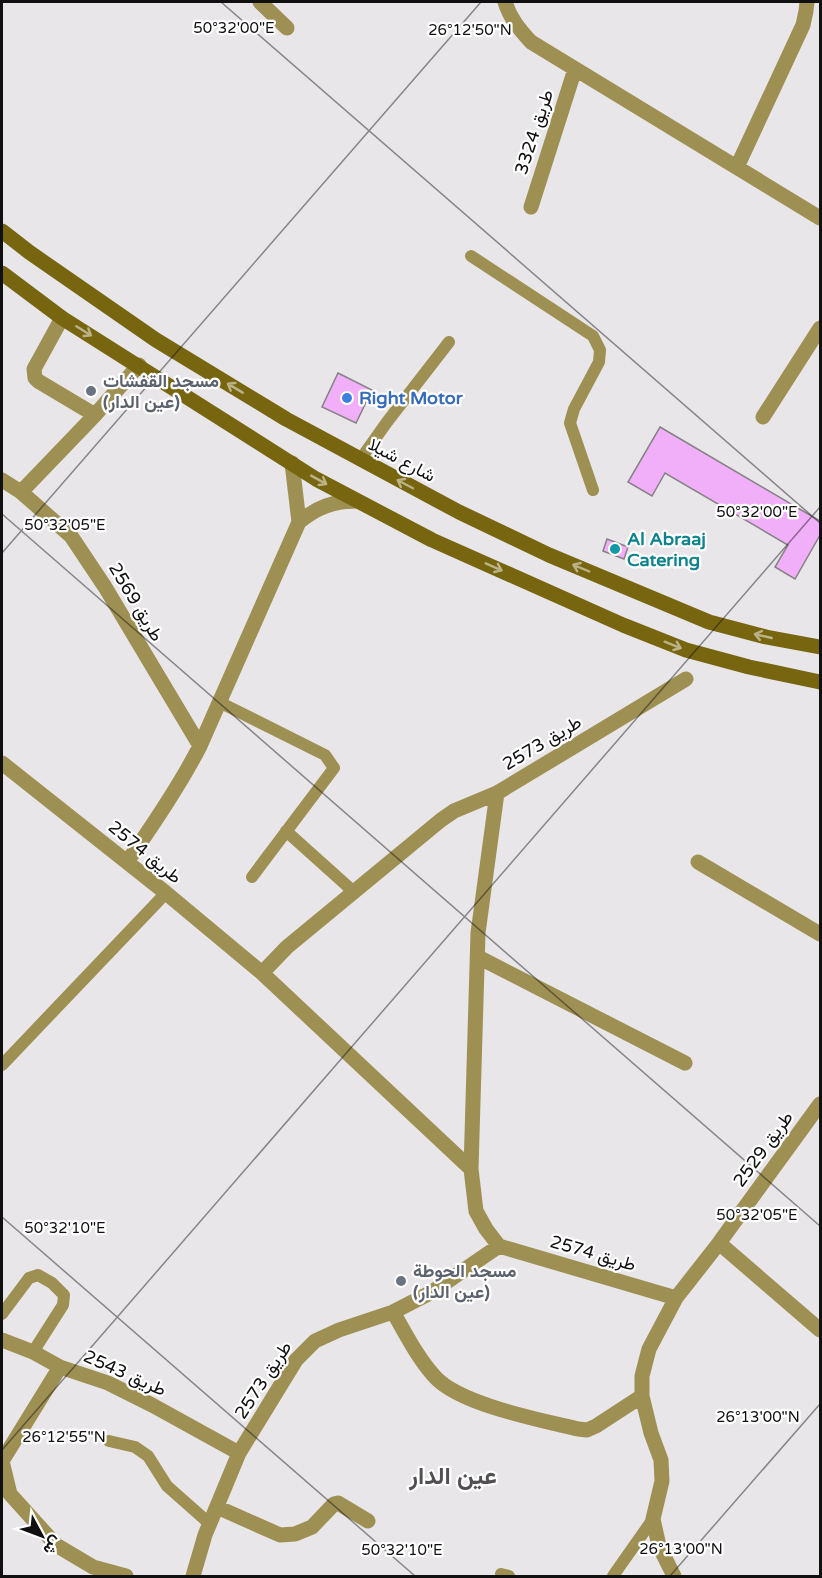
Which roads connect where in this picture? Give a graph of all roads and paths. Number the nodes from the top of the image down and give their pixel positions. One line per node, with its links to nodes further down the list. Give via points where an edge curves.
1 (260, 2): 4 (street)
2 (505, 2): 5 (street, via 508,13 531,42)
3 (807, 2): 6 (street, via 803,25)
4 (287, 28)
5 (575, 69): 6 (street); 7 (street, طريق 3324)
6 (737, 167): 8 (street)
7 (531, 207)
8 (820, 218)
9 (2, 231): 18 (main road, شارع شيلا, one-way to 9, via 156,340)
10 (471, 256): 21 (lane, via 593,336 600,350 599,362 570,423)
11 (2, 273): 12 (main road)
12 (63, 318): 15 (main road, one-way to 15); 16 (street, via 34,369 35,378)
13 (820, 328): 17 (street)
14 (448, 342): 18 (lane)
15 (139, 365): 16 (street); 19 (main road)
16 (95, 415): 22 (street)
17 (763, 417)
18 (360, 460): 25 (main road, شارع شيلا, one-way to 18, via 709,622 539,551)
19 (292, 463): 23 (main road, one-way to 23); 24 (street)
20 (2, 480): 22 (street, طريق 2569)
21 (592, 490)
22 (21, 492): 29 (street, طريق 2569, via 71,536)
23 (357, 501): 24 (street, via 320,507); 27 (main road, one-way to 27, via 432,540 686,650)
24 (298, 522): 28 (street)
25 (820, 647)
26 (686, 679): 31 (street, طريق 2573)
27 (820, 682)
28 (219, 702): 29 (street); 32 (lane, via 326,755 334,768)
29 (200, 746): 33 (street, via 169,801)
30 (2, 763): 33 (street, طريق 2574)
31 (497, 793): 36 (street, via 454,811); 39 (street, طريق 2573, via 480,907)
32 (286, 831): 35 (lane); 36 (lane)
33 (127, 862): 37 (street, طريق 2574)
34 (698, 862): 38 (street)
35 (252, 876)
36 (354, 892): 40 (street)
37 (166, 893): 40 (street, طريق 2574); 42 (lane)
38 (820, 934)
39 (478, 957): 41 (street); 44 (street, طريق 2573)
40 (262, 973): 44 (street, طريق 2574)
41 (685, 1063)
42 (2, 1065)
43 (820, 1104): 45 (street, طريق 2529)
44 (471, 1169): 46 (street, طريق 2573, via 476,1210)
45 (719, 1243): 47 (street, طريق 2529); 50 (street)
46 (499, 1246): 47 (street, طريق 2574); 48 (street, طريق 2573, via 432,1292)
47 (676, 1298): 54 (street, طريق 2529, via 649,1349)
48 (393, 1312): 54 (street, via 424,1365 438,1380 460,1395 508,1412 587,1430); 56 (street, طريق 2573, via 315,1341 296,1360)
49 (2, 1314): 52 (lane, via 29,1278 38,1275 64,1295 63,1305)
50 (820, 1330)
51 (2, 1340): 52 (street)
52 (33, 1352): 53 (street)
53 (60, 1367): 56 (street, طريق 2543, via 108,1383); 57 (street, طريق 2543)
54 (642, 1396): 59 (street, طريق 2529, via 661,1460 662,1481)
55 (109, 1441): 61 (lane, via 135,1447 148,1456 167,1486)
56 (239, 1453): 58 (street, طريق 2573)
57 (2, 1461): 62 (street, طريق 2543, via 10,1494 56,1545 93,1567)
58 (217, 1507): 60 (street, via 280,1535 312,1527 338,1503); 61 (street, طريق 2573)
59 (654, 1519): 64 (lane); 65 (street, طريق 2529, via 659,1546)
60 (368, 1521)
61 (210, 1524): 63 (street, طريق 2573)
62 (126, 1576)
63 (193, 1576)
64 (613, 1576)
65 (674, 1576)

